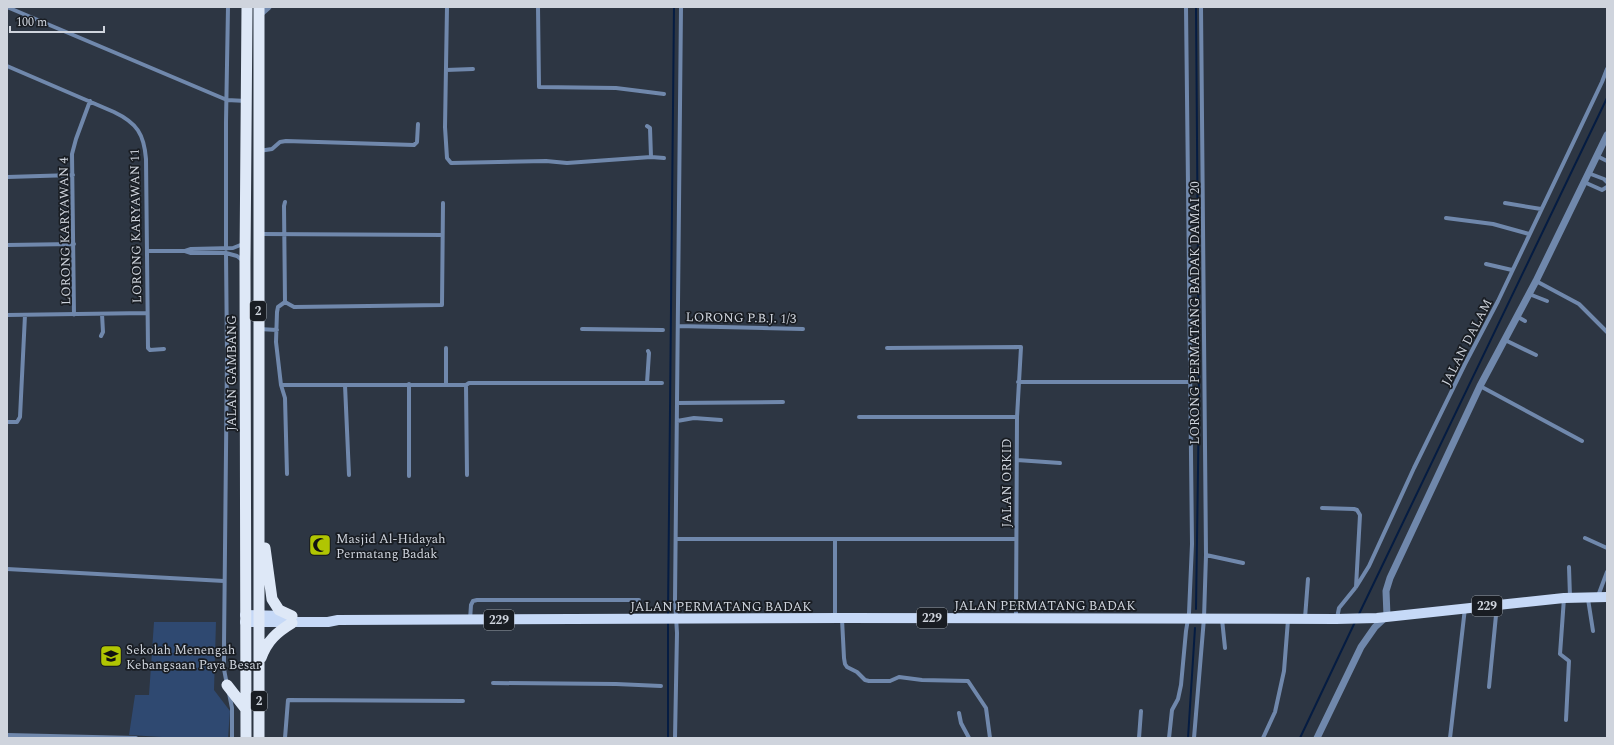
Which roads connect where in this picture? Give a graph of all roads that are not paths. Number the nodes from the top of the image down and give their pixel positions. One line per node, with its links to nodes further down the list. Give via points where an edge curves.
1 (8, 7): 16 (street)
2 (228, 7): 16 (street)
3 (247, 7): 18 (highway, JALAN GAMBANG / 2)
4 (268, 7): 10 (street)
5 (447, 7): 14 (street)
6 (538, 7): 15 (street, via 539,87 616,88)
7 (680, 7): 62 (street)
8 (1186, 7): 77 (street)
9 (1201, 7): 107 (street, LORONG PERMATANG BADAK DAMAI 20)
10 (259, 11): 22 (highway, JALAN GAMBANG / 2)
11 (7, 66): 17 (street, LORONG KARYAWAN 11)
12 (473, 69): 14 (street)
13 (1607, 69): 37 (street, JALAN DALAM)
14 (446, 70): 24 (street, via 445,127 447,158 451,163 568,163)
15 (664, 94)
16 (227, 100): 18 (street); 47 (street)
17 (90, 101): 28 (street, LORONG KARYAWAN 4, via 73,146); 46 (street, LORONG KARYAWAN 11, via 130,121 142,138 146,159)
18 (246, 101): 43 (highway, JALAN GAMBANG / 2)
19 (418, 124): 22 (street, via 417,142 414,145 286,141 280,142 272,149)
20 (647, 126): 24 (street, via 650,128)
21 (1607, 135): 23 (street)
22 (259, 151): 39 (highway, JALAN GAMBANG / 2)
23 (1597, 156): 26 (street); 27 (street)
24 (651, 157): 25 (street)
25 (664, 158)
26 (1607, 161)
27 (1588, 173): 30 (street); 31 (street)
28 (73, 175): 29 (street); 44 (street, LORONG KARYAWAN 4)
29 (7, 177)
30 (1584, 182): 32 (street, via 1602,190); 51 (street)
31 (1607, 182)
32 (1605, 188): 33 (street)
33 (1607, 194)
34 (285, 202): 40 (street)
35 (443, 203): 42 (street)
36 (1505, 203): 37 (street)
37 (1542, 209): 41 (street, JALAN DALAM)
38 (1446, 218): 41 (street, via 1493,224)
39 (259, 234): 40 (street); 64 (highway, JALAN GAMBANG / 2)
40 (285, 234): 42 (street); 54 (street)
41 (1529, 234): 50 (street, JALAN DALAM)
42 (442, 235): 54 (street, via 442,306 294,307)
43 (245, 242): 47 (street); 48 (highway, JALAN GAMBANG / 2)
44 (74, 244): 45 (street); 59 (street, LORONG KARYAWAN 4)
45 (7, 245)
46 (147, 251): 47 (street); 55 (street, LORONG KARYAWAN 11)
47 (226, 251): 48 (street); 113 (street)
48 (245, 262): 121 (highway, JALAN GAMBANG / 2)
49 (1486, 264): 50 (street)
50 (1512, 270): 114 (street, JALAN DALAM, via 1414,468 1369,566)
51 (1536, 280): 52 (street); 68 (street, via 1579,304)
52 (1529, 294): 53 (street); 60 (street)
53 (1547, 301)
54 (285, 302): 66 (street, via 278,308)
55 (147, 313): 56 (street); 73 (street, LORONG KARYAWAN 11, via 148,348)
56 (102, 314): 59 (street); 69 (street)
57 (7, 315): 58 (street)
58 (26, 315): 59 (street); 92 (street, via 20,420)
59 (74, 315)
60 (1518, 317): 61 (street); 70 (street)
61 (1525, 321)
62 (678, 326): 63 (street, LORONG P.B.J. 1/3); 87 (street)
63 (804, 328)
64 (258, 329): 66 (street); 100 (highway, JALAN GAMBANG / 2)
65 (582, 329): 67 (street)
66 (276, 330): 81 (street)
67 (663, 330)
68 (1607, 332)
69 (101, 336)
70 (1505, 340): 75 (street); 85 (street)
71 (446, 348): 83 (street)
72 (887, 348): 76 (street, JALAN ORKID, via 1021,347)
73 (164, 349)
74 (648, 351): 78 (street)
75 (1536, 355)
76 (1018, 382): 77 (street); 89 (street, JALAN ORKID)
77 (1190, 382): 128 (street, via 1192,544)
78 (647, 383): 79 (street); 84 (street)
79 (662, 383)
80 (409, 384): 82 (street); 83 (street); 99 (street)
81 (281, 385): 82 (street); 96 (street, via 285,398)
82 (345, 385): 97 (street)
83 (446, 385): 84 (street)
84 (466, 385): 98 (street)
85 (1480, 386): 93 (street); 120 (street, via 1390,578 1386,591)
86 (783, 402): 87 (street)
87 (677, 403): 91 (street)
88 (859, 417): 89 (street)
89 (1017, 417): 94 (street, JALAN ORKID)
90 (721, 420): 91 (street, via 694,418)
91 (677, 421): 103 (street)
92 (7, 422)
93 (1582, 441)
94 (1016, 460): 95 (street); 105 (street, JALAN ORKID)
95 (1060, 463)
96 (287, 474)
97 (349, 475)
98 (467, 475)
99 (409, 476)
100 (259, 498): 125 (highway, JALAN GAMBANG / 2); 126 (highway, via 270,593 275,606)
101 (1322, 508): 114 (street, via 1354,509 1360,515)
102 (1585, 538): 106 (street)
103 (676, 539): 104 (street); 127 (street)
104 (835, 539): 105 (street); 122 (street)
105 (1016, 539): 123 (street, JALAN ORKID)
106 (1607, 548)
107 (1206, 555): 108 (street); 124 (street, LORONG PERMATANG BADAK DAMAI 20)
108 (1243, 563)
109 (1569, 567): 116 (street)
110 (7, 569): 113 (street)
111 (1607, 572): 115 (street)
112 (1308, 579): 131 (street)
113 (224, 581): 138 (street, via 224,669)
114 (1356, 587): 132 (street, JALAN DALAM, via 1339,608)
115 (1597, 596): 116 (main road, JALAN PERMATANG BADAK / 229); 134 (street)
116 (1567, 597): 118 (main road, JALAN PERMATANG BADAK / 229); 145 (street, via 1560,654 1569,661)
117 (639, 600): 133 (street, via 477,600 471,605)
118 (1497, 605): 119 (main road, JALAN PERMATANG BADAK / 229); 140 (street)
119 (1465, 608): 120 (main road, JALAN PERMATANG BADAK / 229); 160 (street)
120 (1387, 616): 132 (main road, JALAN PERMATANG BADAK / 229); 159 (street, via 1375,627 1361,647)
121 (245, 618): 125 (main road, JALAN PERMATANG BADAK / 229); 142 (highway, JALAN GAMBANG / 2)
122 (839, 618): 123 (main road, JALAN PERMATANG BADAK / 229); 127 (main road, JALAN PERMATANG BADAK / 229); 154 (street, via 844,664 847,668 869,681 890,681 899,677 968,681 986,708)
123 (1016, 618): 128 (main road, JALAN PERMATANG BADAK / 229)
124 (1204, 618): 128 (main road, JALAN PERMATANG BADAK / 229); 129 (main road, JALAN PERMATANG BADAK / 229); 157 (street, LORONG PERMATANG BADAK DAMAI 20)
125 (259, 619): 126 (main road, JALAN PERMATANG BADAK / 229); 136 (highway, JALAN GAMBANG / 2)
126 (292, 619): 133 (main road, JALAN PERMATANG BADAK / 229, via 328,622); 136 (highway, via 271,639)
127 (676, 619): 133 (main road, JALAN PERMATANG BADAK / 229); 152 (street)
128 (1188, 619): 156 (street, via 1181,685 1172,710)
129 (1222, 619): 130 (main road, JALAN PERMATANG BADAK / 229); 135 (street)
130 (1288, 619): 131 (main road, JALAN PERMATANG BADAK / 229); 158 (street, via 1284,671 1275,712)
131 (1305, 619): 132 (main road, JALAN PERMATANG BADAK / 229)
132 (1340, 619)
133 (470, 620)
134 (1593, 631)
135 (1225, 648)
136 (259, 664): 150 (highway, JALAN GAMBANG / 2)
137 (493, 684): 139 (street)
138 (227, 685): 142 (highway); 148 (street, via 232,708)
139 (661, 686)
140 (1489, 687)
141 (463, 701): 151 (street, via 288,700)
142 (245, 708): 149 (highway, JALAN GAMBANG / 2)
143 (1141, 711): 155 (street)
144 (959, 713): 153 (street, via 960,723)
145 (1566, 720)
146 (7, 735): 147 (street)
147 (136, 738)
148 (232, 738)
149 (246, 738)
150 (259, 738)
151 (285, 738)
152 (675, 738)
153 (969, 738)
154 (990, 738)
155 (1139, 738)
156 (1169, 738)
157 (1194, 738)
158 (1263, 738)
159 (1317, 738)
160 (1450, 738)

